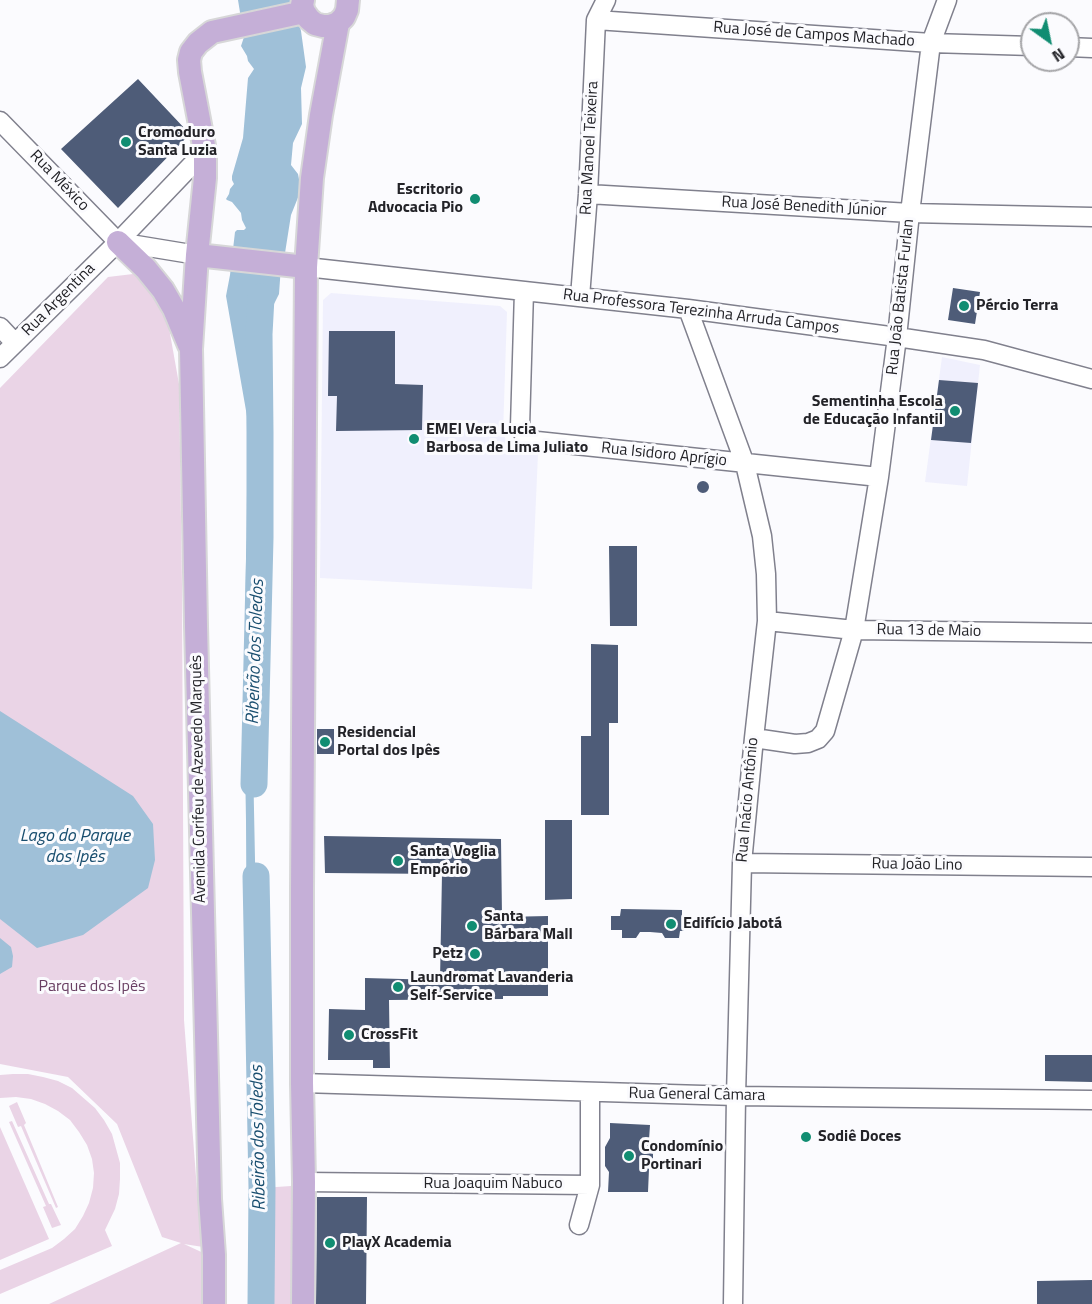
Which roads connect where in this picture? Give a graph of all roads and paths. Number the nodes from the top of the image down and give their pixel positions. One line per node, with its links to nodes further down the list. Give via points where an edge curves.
1 (606, 0): 5 (street, Rua Manoel Teixeira)
2 (947, 0): 7 (street, Rua João Batista Furlan)
3 (349, 1): 6 (main road)
4 (302, 9): 6 (main road, via 315,24); 10 (main road, Avenida Corifeu de Azevedo Marquês, via 212,33 191,52 190,72)
5 (596, 20): 7 (street, Rua José de Campos Machado); 11 (street, Rua Manoel Teixeira)
6 (338, 23): 16 (main road)
7 (931, 43): 8 (street, Rua José de Campos Machado); 12 (street, Rua João Batista Furlan)
8 (1020, 46)
9 (0, 121): 14 (street, Rua México)
10 (205, 151): 14 (street, Rua Argentina); 15 (main road, Avenida Corifeu de Azevedo Marquês)
11 (588, 194): 12 (street, Rua José Benedith Júnior); 18 (street, Rua Manoel Teixeira)
12 (910, 213): 13 (street, Rua José Benedith Júnior); 21 (street, Rua João Batista Furlan)
13 (1092, 217)
14 (117, 242): 15 (street); 22 (street, Rua Argentina); 23 (main road, via 163,290)
15 (205, 256): 16 (main road); 23 (main road, Avenida Corifeu de Azevedo Marquês)
16 (297, 267): 17 (street, Rua Professora Terezinha Arruda Campos); 34 (main road)
17 (524, 291): 18 (street, Rua Professora Terezinha Arruda Campos); 26 (street, Rua Isidoro Aprígio, via 520,427 525,437)
18 (580, 297): 19 (street, Rua Professora Terezinha Arruda Campos)
19 (688, 309): 21 (street, Rua Professora Terezinha Arruda Campos); 26 (street, Rua Inácio Antônio)
20 (0, 327): 22 (street)
21 (897, 337): 25 (street, Rua Professora Terezinha Arruda Campos, via 984,350); 27 (street, Rua João Batista Furlan)
22 (15, 343): 24 (street, Rua Argentina)
23 (191, 349): 41 (main road, Avenida Corifeu de Azevedo Marquês)
24 (0, 358)
25 (1092, 379)
26 (745, 464): 27 (street, Rua Isidoro Aprígio); 28 (street, Rua Inácio Antônio, via 762,536)
27 (879, 477): 29 (street, Rua João Batista Furlan)
28 (767, 621): 29 (street, Rua 13 de Maio); 31 (street, Rua Inácio Antônio)
29 (854, 630): 30 (street, Rua 13 de Maio); 31 (street, Rua João Batista Furlan, via 825,731 818,739 795,744)
30 (1092, 633)
31 (754, 738): 32 (street, Rua Inácio Antônio)
32 (742, 863): 33 (street, Rua João Lino); 36 (street, Rua Inácio Antônio)
33 (1092, 867)
34 (302, 1083): 35 (street, Rua General Câmara); 38 (main road)
35 (590, 1092): 36 (street, Rua General Câmara); 39 (street)
36 (736, 1096): 37 (street, Rua General Câmara); 43 (street, Rua Inácio Antônio)
37 (1092, 1100)
38 (304, 1182): 39 (street, Rua Joaquim Nabuco); 42 (main road)
39 (590, 1185): 40 (street)
40 (579, 1225)
41 (214, 1304)
42 (303, 1304)
43 (734, 1304)

